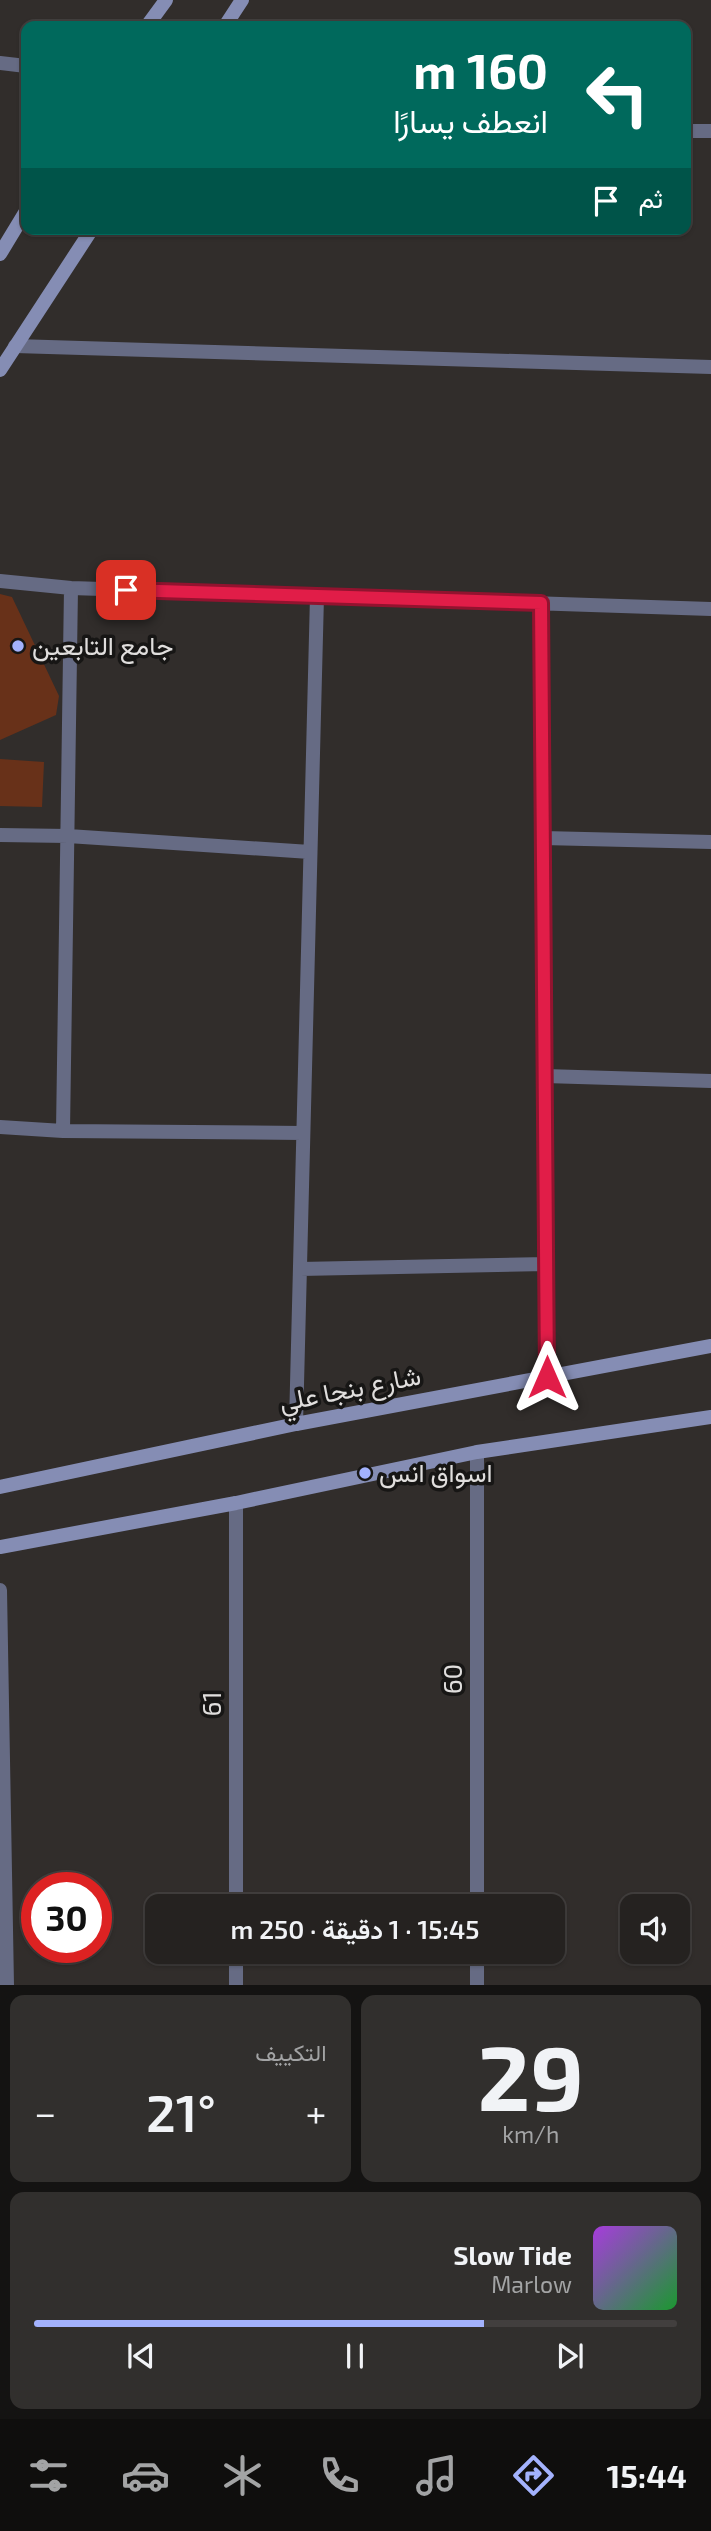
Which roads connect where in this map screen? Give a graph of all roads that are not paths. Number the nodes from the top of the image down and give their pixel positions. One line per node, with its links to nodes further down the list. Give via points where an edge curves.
1 (166, 0): 3 (main road)
2 (242, 0): 4 (main road)
3 (151, 21)
4 (228, 21)
5 (0, 63): 6 (street)
6 (21, 65)
7 (691, 131): 8 (street)
8 (711, 131)
9 (21, 219): 11 (main road)
10 (88, 235): 12 (main road)
11 (0, 254)
12 (15, 346): 13 (street); 14 (main road)
13 (711, 367)
14 (0, 370)
15 (0, 581): 16 (street)
16 (71, 588): 17 (street); 21 (street)
17 (317, 596): 18 (street); 24 (street)
18 (541, 603): 19 (street); 22 (street)
19 (711, 609)
20 (0, 835): 21 (street)
21 (68, 836): 24 (street); 28 (street)
22 (543, 838): 23 (street); 25 (street)
23 (711, 842)
24 (310, 852): 29 (street)
25 (545, 1076): 26 (street); 30 (street)
26 (711, 1081)
27 (0, 1127): 28 (street)
28 (63, 1130): 29 (street)
29 (303, 1133): 31 (street)
30 (546, 1264): 31 (street); 33 (street)
31 (300, 1269): 35 (street)
32 (711, 1346): 33 (main road, شارع بنجا علي)
33 (547, 1377): 35 (main road, شارع بنجا علي)
34 (711, 1417): 36 (main road)
35 (296, 1424): 37 (main road, شارع بنجا علي)
36 (477, 1452): 38 (main road); 42 (street, 60)
37 (0, 1487)
38 (236, 1503): 39 (main road); 41 (street, 61)
39 (0, 1547)
40 (0, 1590): 45 (street)
41 (236, 1894)
42 (477, 1894)
43 (236, 1964): 46 (street)
44 (477, 1964): 47 (street)
45 (7, 1985)
46 (236, 1985)
47 (477, 1985)

